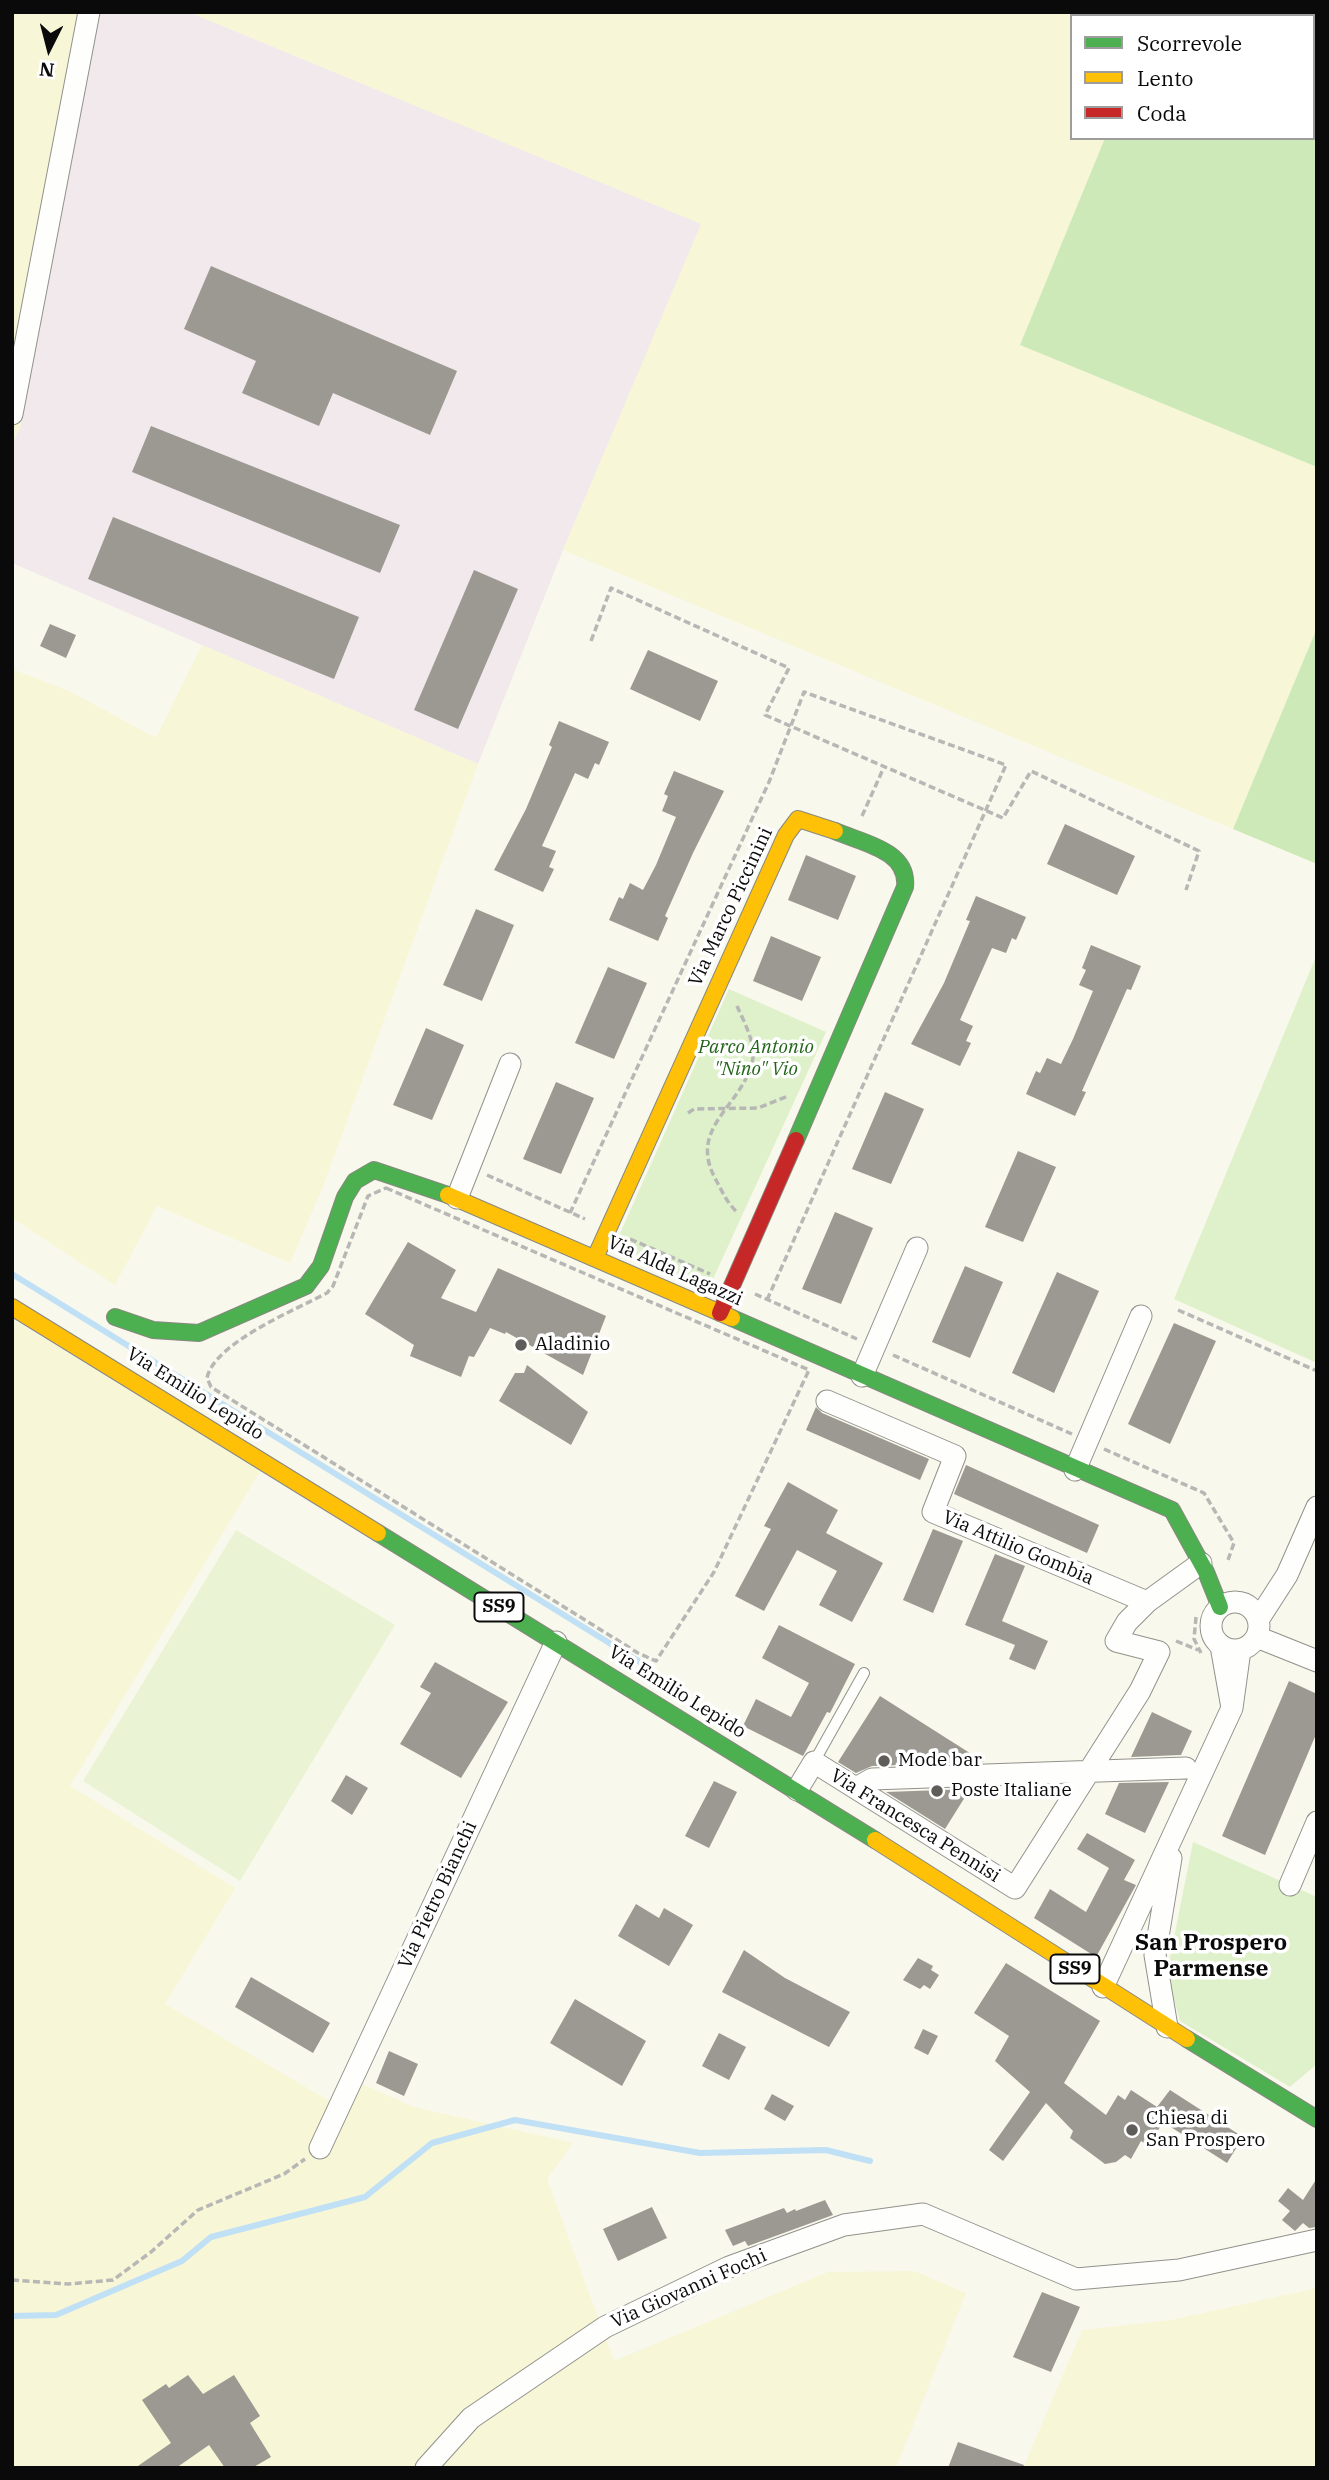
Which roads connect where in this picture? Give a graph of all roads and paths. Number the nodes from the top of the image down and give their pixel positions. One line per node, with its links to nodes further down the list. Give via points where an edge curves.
1 (89, 12): 2 (street)
2 (12, 414)
3 (592, 641): 4 (path, via 611,588 789,668 765,715)
4 (789, 725): 5 (path); 6 (path, via 804,692 1006,765); 16 (path, via 769,782)
5 (884, 767): 6 (path); 7 (path)
6 (986, 811): 8 (path, via 1003,818 1031,771 1199,851); 22 (path)
7 (852, 839): 9 (street, Via Marco Piccinini, via 798,820 786,835); 11 (street, Via Marco Piccinini, via 896,857 908,881)
8 (1186, 890)
9 (719, 984): 12 (path, via 734,1000 748,1032 753,1061); 17 (street, Via Marco Piccinini)
10 (510, 1063): 14 (street)
11 (822, 1080): 12 (path, via 758,1108); 18 (street, Via Marco Piccinini)
12 (726, 1108): 13 (path, via 694,1108); 18 (path, via 708,1137 707,1165 730,1206)
13 (685, 1114)
14 (468, 1167): 15 (street); 16 (path)
15 (457, 1198): 20 (street, Via Alda Lagazzi); 27 (street, Via Alda Lagazzi, via 374,1170 355,1181 345,1197 321,1266 306,1286 199,1333 153,1331)
16 (570, 1213): 17 (path)
17 (608, 1229): 20 (street, Via Marco Piccinini); 21 (path)
18 (757, 1229): 21 (street, Via Marco Piccinini)
19 (917, 1248): 28 (street)
20 (595, 1258): 25 (street, Via Alda Lagazzi)
21 (733, 1284): 22 (path); 25 (street, Via Marco Piccinini)
22 (767, 1300): 28 (path)
23 (12, 1307): 41 (street, Via Emilio Lepido / SS9)
24 (1178, 1310): 29 (path)
25 (720, 1313): 30 (street, Via Alda Lagazzi)
26 (1141, 1315): 32 (street)
27 (115, 1317)
28 (875, 1347): 30 (street); 32 (path)
29 (1317, 1371)
30 (862, 1376): 33 (street, Via Alda Lagazzi)
31 (827, 1401): 37 (street, Via Attilio Gombia, via 955,1456 933,1512)
32 (1087, 1441): 33 (street); 35 (path, via 1204,1493 1234,1544 1229,1559)
33 (1075, 1470): 35 (street, Via Alda Lagazzi, via 1171,1510)
34 (1317, 1507): 36 (street)
35 (1203, 1568): 37 (street); 39 (street, Via Alda Lagazzi)
36 (1287, 1575): 39 (street); 42 (street)
37 (1147, 1602): 47 (street, Via Francesca Pennisi, via 1116,1641 1159,1652)
38 (559, 1605): 38 (path, via 656,1661 714,1572 809,1370 386,1188 368,1196 327,1293 234,1344 214,1359 206,1378 211,1387)
39 (1231, 1605): 42 (street, via 1252,1609); 42 (street, via 1211,1619 1210,1627)
40 (1196, 1615): 42 (path, via 1194,1639)
41 (556, 1642): 49 (street, Via Emilio Lepido / SS9); 58 (street, Via Pietro Bianchi)
42 (1236, 1643): 43 (street); 51 (street, via 1232,1707)
43 (1317, 1661)
44 (864, 1673): 45 (lane)
45 (814, 1762): 48 (street, Via Francesca Pennisi); 49 (street, Via Francesca Pennisi)
46 (1186, 1768): 47 (street)
47 (1089, 1772): 48 (street, via 872,1779); 48 (street, Via Francesca Pennisi, via 1015,1888)
48 (856, 1788)
49 (797, 1790): 54 (street, Via Emilio Lepido / SS9)
50 (1317, 1822): 52 (street)
51 (1176, 1829): 53 (street); 54 (street)
52 (1290, 1885)
53 (1155, 1955): 55 (street, via 1142,1986); 56 (street)
54 (1103, 1987): 55 (street, Via Emilio Lepido / SS9)
55 (1127, 2002): 56 (street, Via Emilio Lepido / SS9)
56 (1167, 2027): 57 (street, Via Emilio Lepido / SS9)
57 (1317, 2119)
58 (320, 2148): 60 (path, via 284,2174 198,2210 113,2280 68,2284)
59 (1317, 2240): 61 (street, Via Giovanni Fochi, via 1179,2270 1076,2279 923,2214 844,2225 729,2267 605,2327 471,2418)
60 (12, 2280)
61 (426, 2468)

